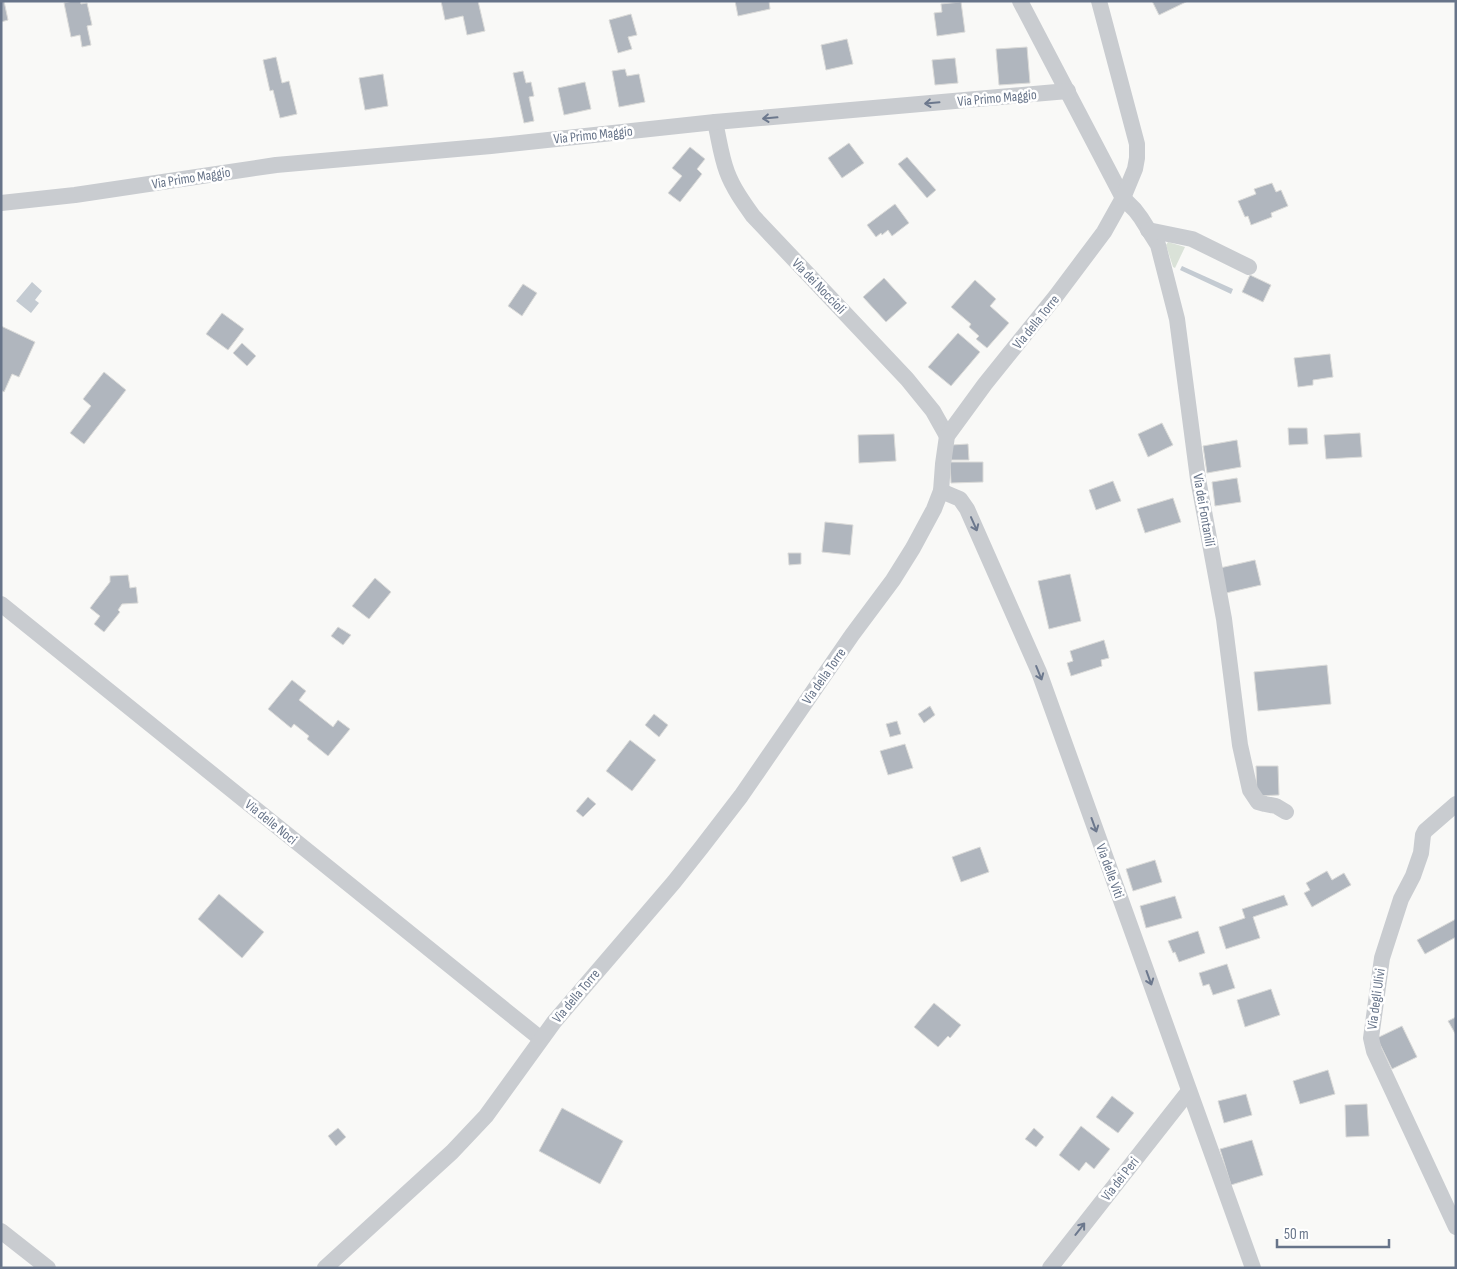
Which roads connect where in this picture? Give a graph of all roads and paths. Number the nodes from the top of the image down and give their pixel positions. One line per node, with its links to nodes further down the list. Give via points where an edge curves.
1 (1020, 1): 3 (street)
2 (1098, 1): 5 (street, Via della Torre, via 1137,144 1138,158)
3 (1068, 91): 4 (street, Via Primo Maggio, one-way to 4); 5 (street)
4 (715, 122): 6 (street, Via Primo Maggio, via 276,164); 9 (street, Via dei Noccioli, via 727,173 753,216 907,379 933,411)
5 (1123, 198): 7 (street, Via dei Fontanili); 9 (street, Via della Torre, via 1098,241)
6 (1, 203)
7 (1148, 230): 8 (street, via 1192,239); 13 (street, Via dei Fontanili, via 1158,245 1176,319 1244,767 1253,796 1261,803)
8 (1249, 267)
9 (947, 436): 10 (street, Via della Torre)
10 (942, 491): 14 (street, Via della Torre, via 898,572 741,796); 15 (street, Via delle Viti, one-way to 15, via 960,499 967,509 1039,672)
11 (1, 604): 14 (street, Via delle Noci)
12 (1456, 804): 16 (street, Via degli Ulivi, via 1423,835 1421,853 1382,958 1371,1038)
13 (1286, 812)
14 (541, 1040): 19 (street, Via della Torre, via 495,1104 464,1139)
15 (1189, 1091): 20 (street, Via dei Peri, one-way to 15); 21 (street, Via delle Viti)
16 (1456, 1227)
17 (1, 1231): 18 (street)
18 (48, 1268)
19 (325, 1268)
20 (1050, 1268)
21 (1253, 1268)

